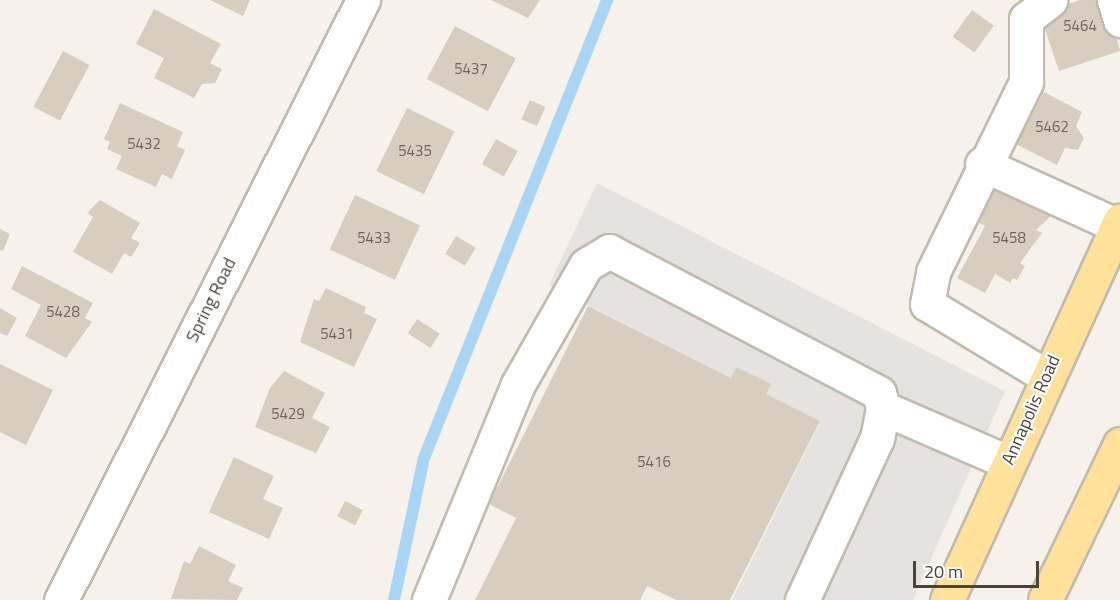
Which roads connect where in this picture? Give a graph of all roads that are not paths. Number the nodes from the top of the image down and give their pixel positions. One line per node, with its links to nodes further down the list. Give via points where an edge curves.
1 (363, 0): 11 (street, Spring Road)
2 (1050, 0): 5 (street, via 1026,19 1026,82)
3 (1114, 0): 4 (street)
4 (1120, 20)
5 (982, 164): 6 (street); 7 (street, via 933,272 927,304)
6 (1119, 224): 7 (main road, Annapolis Road)
7 (1046, 376): 10 (main road, Annapolis Road)
8 (884, 408): 10 (street); 12 (street, via 879,393 609,251 586,265 517,386); 13 (street, via 877,438)
9 (1116, 461): 15 (main road)
10 (1008, 462): 14 (main road, Annapolis Road)
11 (61, 600)
12 (429, 600)
13 (802, 600)
14 (947, 600)
15 (1045, 600)

